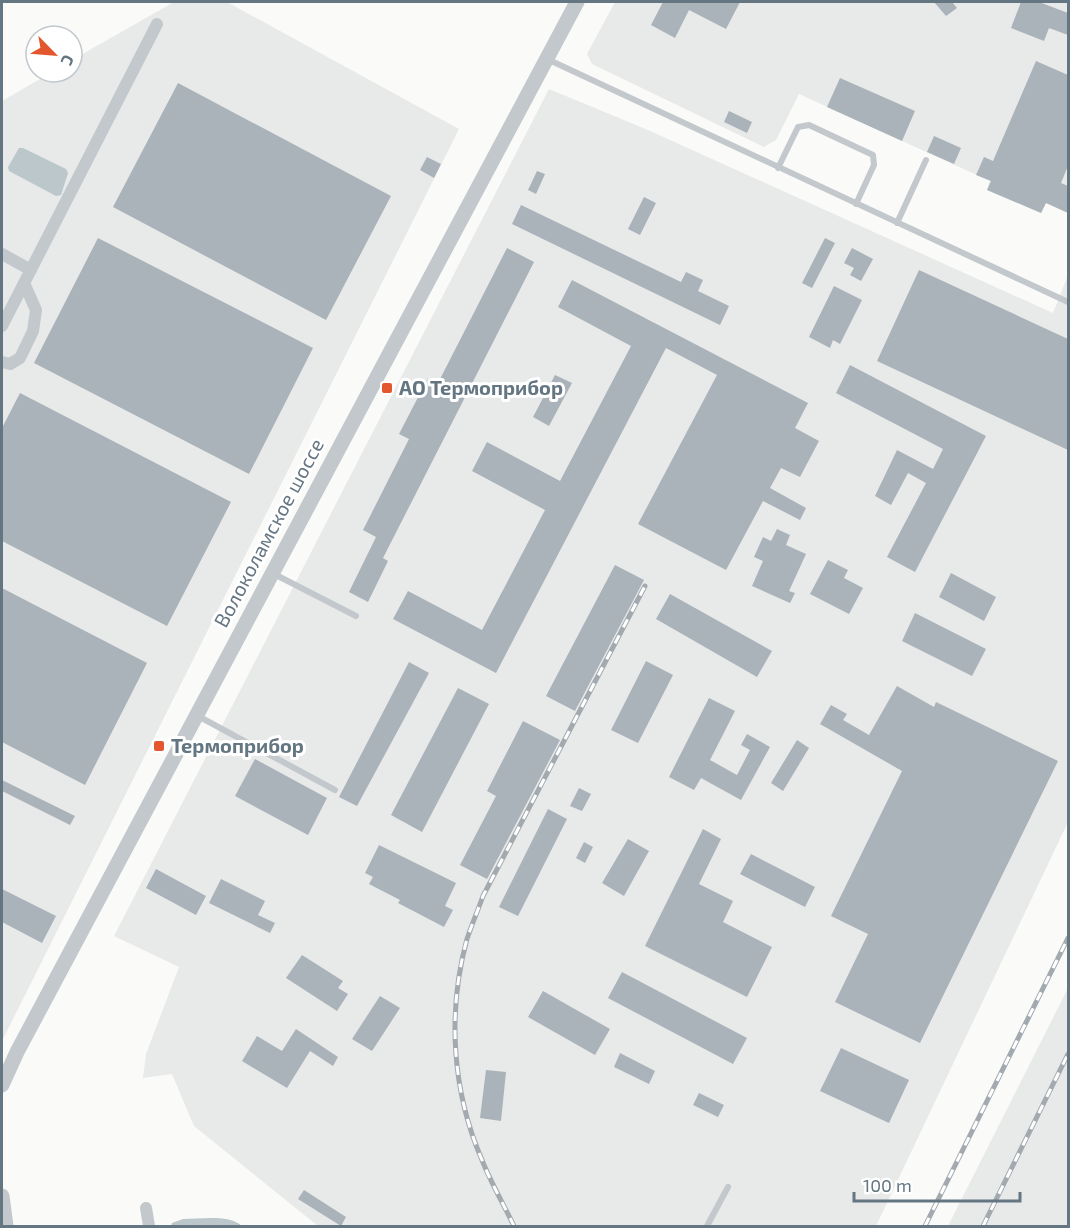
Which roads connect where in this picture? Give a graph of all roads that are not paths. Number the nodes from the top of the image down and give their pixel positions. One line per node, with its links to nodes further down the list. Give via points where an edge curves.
1 (577, 2): 3 (street, Волоколамское шоссе)
2 (157, 24): 9 (street)
3 (546, 59): 5 (lane); 14 (street, Волоколамское шоссе)
4 (926, 160): 7 (lane)
5 (778, 168): 6 (lane); 6 (lane, via 798,127 809,125 873,155 874,165)
6 (856, 204): 7 (lane)
7 (897, 223): 11 (lane)
8 (2, 254): 9 (street)
9 (31, 270): 10 (street)
10 (24, 283): 12 (street); 13 (street, via 36,310 33,331 20,358 10,364)
11 (1068, 302)
12 (2, 326)
13 (2, 362)
14 (272, 573): 15 (lane); 16 (street, Волоколамское шоссе)
15 (356, 616)
16 (196, 715): 17 (lane); 18 (street, Волоколамское шоссе)
17 (335, 790)
18 (2, 1085)
19 (728, 1187): 24 (lane)
20 (2, 1196): 22 (street)
21 (146, 1208): 23 (street)
22 (6, 1227)
23 (149, 1227)
24 (707, 1227)

